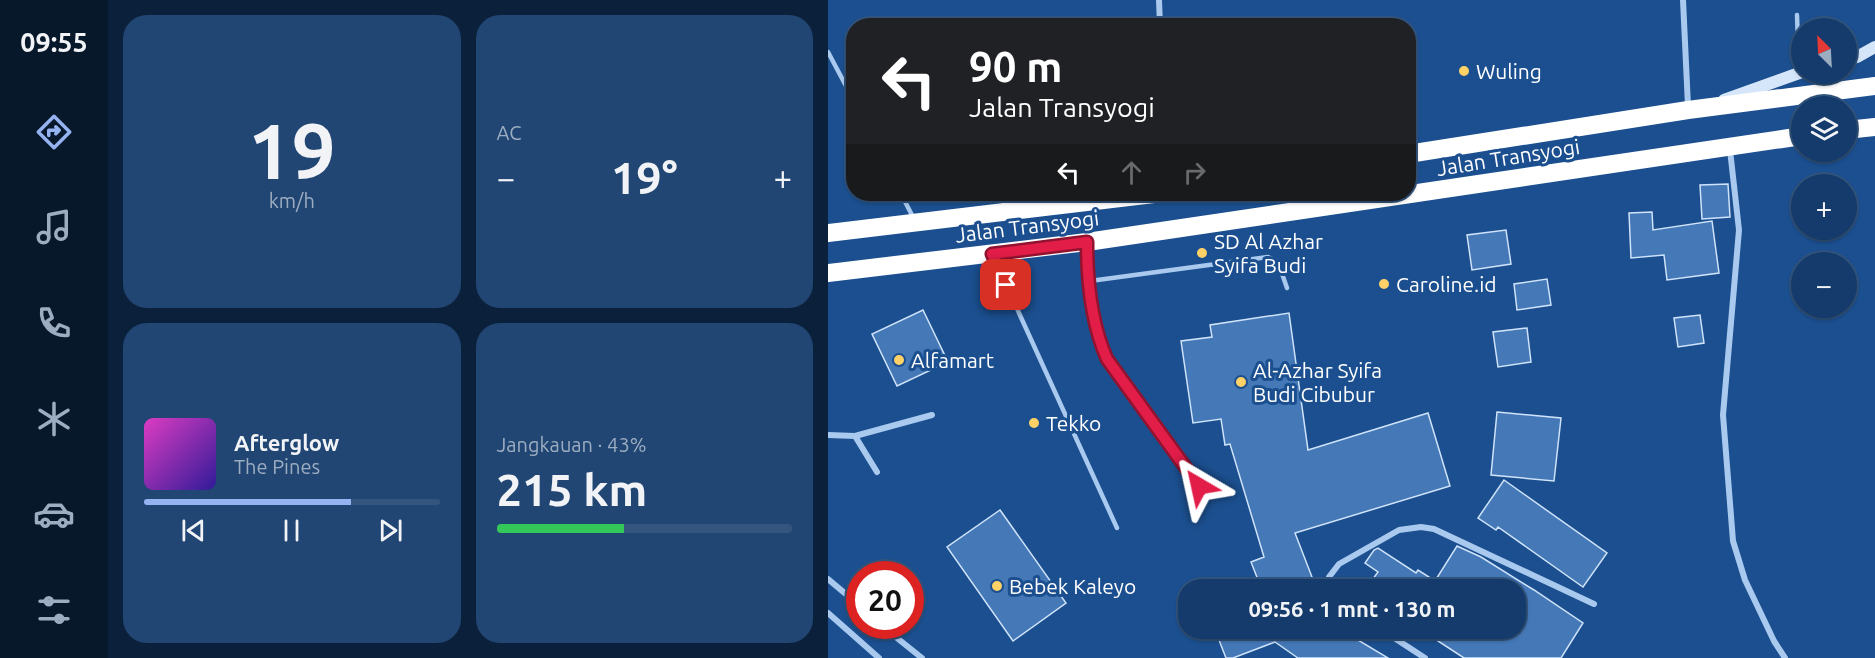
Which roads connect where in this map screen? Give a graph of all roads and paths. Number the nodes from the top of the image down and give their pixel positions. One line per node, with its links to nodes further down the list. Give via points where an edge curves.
1 (1159, 0): 4 (street)
2 (1683, 0): 12 (street)
3 (1797, 15): 5 (lane)
4 (1160, 18)
5 (1797, 18)
6 (1875, 47): 8 (street)
7 (828, 52): 10 (lane)
8 (1857, 57)
9 (1791, 75): 12 (street)
10 (846, 86)
11 (1875, 86): 12 (highway, Jalan Transyogi)
12 (1693, 110): 17 (highway, Jalan Transyogi)
13 (1875, 127): 14 (highway)
14 (1857, 129)
15 (1791, 138): 16 (highway, Jalan Transyogi)
16 (1729, 146): 18 (highway, Jalan Transyogi); 47 (street, via 1739,230 1723,415 1733,541 1745,580)
17 (1416, 153)
18 (1416, 193)
19 (904, 201): 24 (lane)
20 (1002, 201): 23 (lane)
21 (1096, 201): 23 (highway, Jalan Transyogi)
22 (1361, 201): 26 (highway, Jalan Transyogi)
23 (1005, 212): 24 (highway, Jalan Transyogi)
24 (915, 222): 25 (highway, Jalan Transyogi)
25 (828, 233)
26 (1087, 242): 27 (highway, Jalan Transyogi); 29 (lane)
27 (992, 254): 28 (highway, Jalan Transyogi); 36 (lane)
28 (828, 273)
29 (1090, 281): 30 (lane, via 1268,257 1278,262); 35 (lane, via 1098,338 1107,359)
30 (1287, 288)
31 (932, 415): 33 (street)
32 (828, 435): 33 (street)
33 (855, 436): 34 (street)
34 (877, 472)
35 (1199, 486)
36 (1117, 528)
37 (828, 579): 39 (street)
38 (1329, 579): 40 (street, via 1339,564 1399,530 1421,527 1434,529)
39 (846, 594)
40 (1594, 604)
41 (828, 613): 44 (street)
42 (898, 639): 45 (street)
43 (1396, 639): 46 (street)
44 (879, 658)
45 (922, 658)
46 (1425, 658)
47 (1785, 658)

